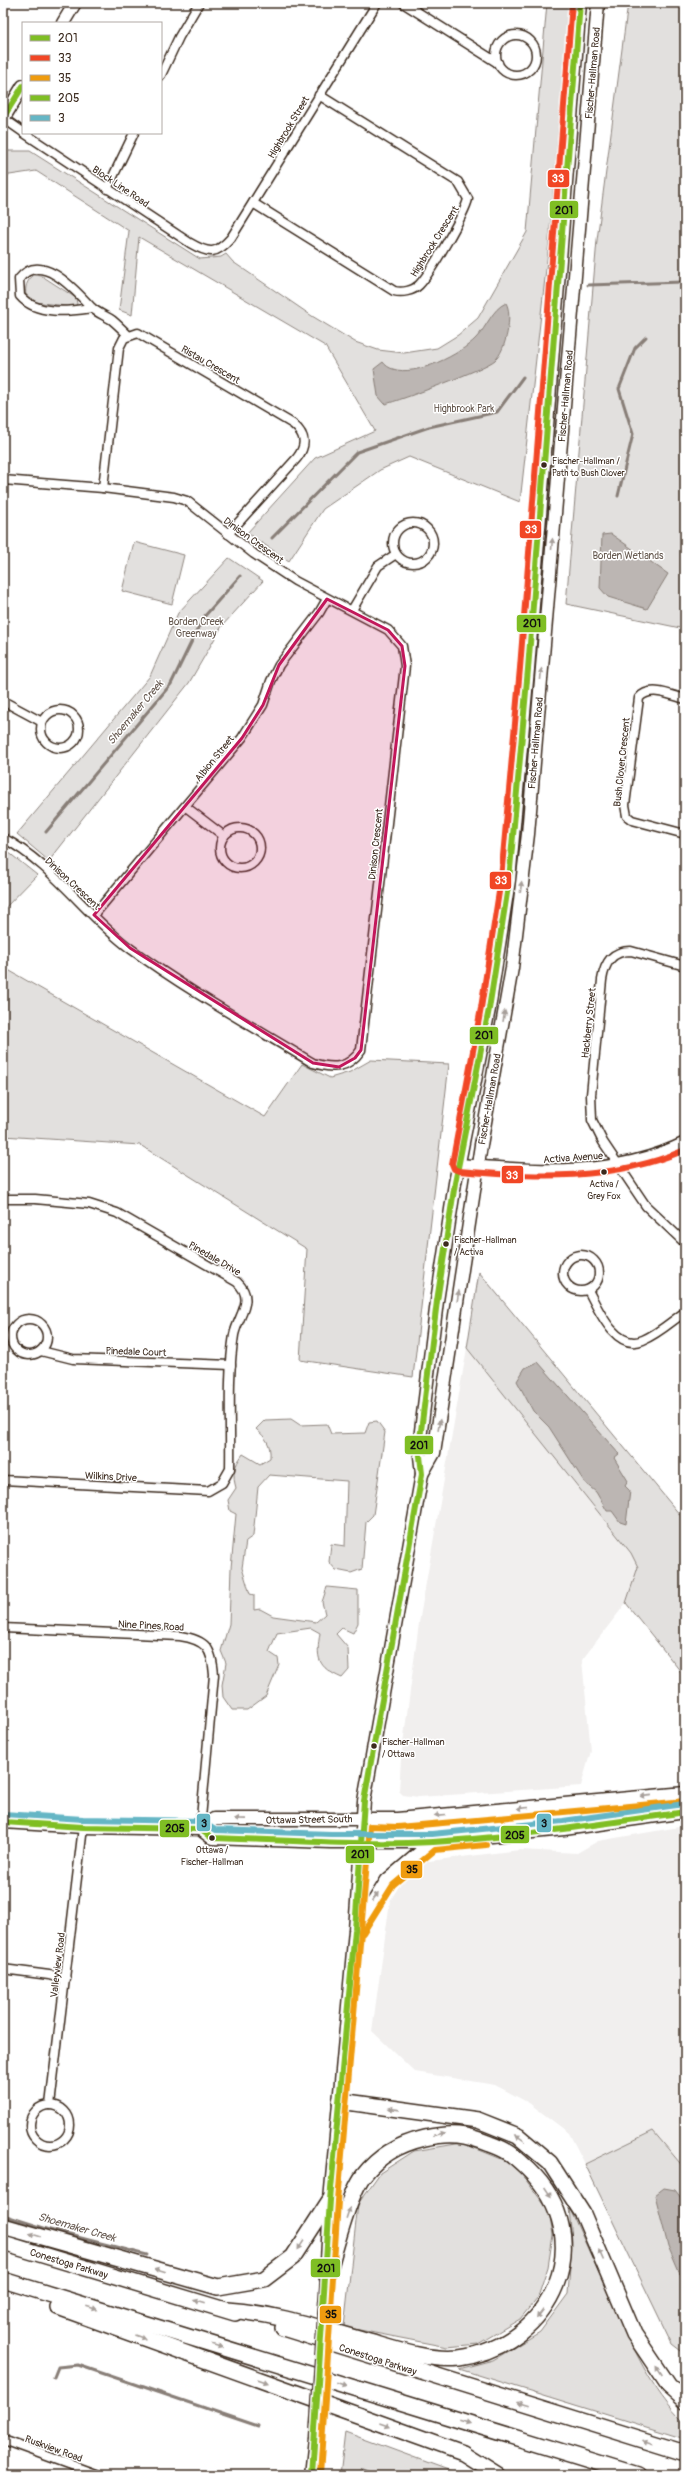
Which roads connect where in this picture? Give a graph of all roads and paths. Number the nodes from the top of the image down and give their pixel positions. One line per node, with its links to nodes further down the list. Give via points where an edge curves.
1 (75, 3): 7 (main road)
2 (199, 3): 9 (street)
3 (377, 3): 11 (street, Highbrook Street)
4 (403, 3): 8 (street)
5 (580, 3): 38 (main road, Fischer-Hallman Road, via 529,661 509,880 489,1009)
6 (598, 3): 39 (main road, Fischer-Hallman Road, one-way to 6, via 512,968 528,834)
7 (63, 22)
8 (498, 64): 8 (street, via 506,72 522,74 534,65 535,47 523,36 509,36 497,49)
9 (162, 73)
10 (22, 88): 12 (main road)
11 (319, 95): 17 (street, Highbrook Street); 17 (street, Highbrook Crescent, via 458,182 468,198 465,212 420,285 401,293 394,291)
12 (3, 118): 13 (street, Block Line Road)
13 (22, 132)
14 (25, 134): 16 (street, Block Line Road)
15 (134, 134): 16 (street)
16 (107, 189): 18 (street, Block Line Road)
17 (253, 202): 18 (street, Highbrook Street, via 223,248)
18 (208, 252)
19 (92, 308): 19 (street, via 71,285 43,270 28,270 19,279 20,296 28,304 49,310); 20 (street, via 113,321)
20 (128, 335): 22 (street, via 119,348); 23 (street, Ristau Crescent, via 138,333 144,336 300,430 305,444 297,458)
21 (3, 480): 22 (street, Dinison Crescent)
22 (103, 488): 23 (street, Dinison Crescent, via 174,497 187,502)
23 (228, 534): 25 (street, Dinison Crescent, via 295,581)
24 (396, 554): 24 (street, via 413,563 428,558 434,545 430,532 419,524 407,524 401,528 394,540); 26 (street, via 378,566)
25 (327, 599): 26 (street, Dinison Crescent); 30 (street, Albion Street, via 279,665 253,723)
26 (352, 610): 34 (street, Dinison Crescent, via 388,630 397,638 403,650 405,666 363,1039 361,1050 355,1058 339,1067 329,1068 313,1063 166,973 130,948)
27 (685, 699): 31 (street, Bush Clover Crescent, via 657,692 647,692 639,698 626,805 627,816 632,820)
28 (3, 701): 29 (street)
29 (42, 722): 29 (street, via 42,735 51,745 69,745 77,737 78,725 69,712 54,711)
30 (186, 807): 32 (street); 34 (street, Albion Street)
31 (685, 834)
32 (224, 836): 32 (street, via 220,851 227,864 240,869 249,867 258,860 261,853 260,842 252,832 239,828)
33 (3, 838): 34 (street, Dinison Crescent, via 40,865)
34 (94, 915)
35 (685, 966): 37 (street, Hackberry Street, via 631,951 622,951 610,958 605,966 591,1096 592,1120 603,1142)
36 (685, 1141): 37 (street, Activa Avenue)
37 (618, 1162): 39 (street, Activa Avenue, via 544,1170); 41 (street, Hackberry Street, via 646,1206)
38 (460, 1163): 39 (street, Activa Avenue); 46 (main road, Fischer-Hallman Road, via 418,1447)
39 (478, 1164): 46 (main road, Fischer-Hallman Road, one-way to 39, via 434,1453)
40 (3, 1199): 45 (street, Pinedale Drive, via 89,1204 117,1213 238,1282 244,1288 246,1305 236,1327)
41 (685, 1243)
42 (588, 1290): 42 (street, via 598,1280 598,1267 588,1256 575,1256 565,1265 565,1282 577,1291); 43 (street, via 605,1320 618,1336 626,1341 643,1340)
43 (685, 1312)
44 (41, 1351): 44 (street, Pinedale Court, via 47,1339 45,1327 38,1320 30,1318 18,1323 11,1334 15,1348 22,1354 31,1355); 45 (street, Pinedale Court, via 73,1359)
45 (231, 1365): 48 (street, Pinedale Drive, via 230,1469 228,1476)
46 (422, 1474): 52 (main road, Fischer-Hallman Road)
47 (3, 1480): 48 (street, Wilkins Drive, via 208,1491)
48 (216, 1487)
49 (3, 1628): 55 (street, Nine Pines Road, via 180,1636 203,1642 211,1656 214,1675)
50 (685, 1793): 52 (main road, Ottawa Street South, one-way to 52, via 397,1819)
51 (685, 1812): 57 (main road, Ottawa Street South, via 564,1830)
52 (363, 1818): 55 (main road, Ottawa Street South, one-way to 55, via 337,1821 214,1819); 56 (main road, Fischer-Hallman Road)
53 (3, 1822): 54 (main road, Ottawa Street South)
54 (83, 1827): 55 (main road, Ottawa Street South); 60 (street, Valleyview Road)
55 (200, 1829): 56 (main road, Ottawa Street South, via 212,1838)
56 (360, 1842): 57 (main road, Ottawa Street South); 58 (main road, Fischer-Hallman Road)
57 (432, 1842): 58 (main road, one-way to 57, via 388,1880)
58 (355, 1930): 61 (main road, Fischer-Hallman Road)
59 (3, 1969): 60 (street, via 49,1974)
60 (66, 1980): 62 (street, Valleyview Road)
61 (341, 2095): 63 (main road, Fischer-Hallman Road); 70 (highway, one-way to 61, via 669,2386 634,2334 583,2214 550,2163 518,2136 478,2120)
62 (50, 2105): 62 (street, via 33,2114 30,2126 35,2138 46,2145 60,2142 70,2128 64,2111)
63 (330, 2200): 64 (highway, one-way to 64, via 293,2257 264,2279 218,2287); 66 (main road, Fischer-Hallman Road)
64 (3, 2226)
65 (3, 2243): 69 (highway, Conestoga Parkway, one-way to 65)
66 (327, 2277): 69 (highway, one-way to 69, via 357,2185 372,2165 383,2154 411,2141 447,2133 471,2136 509,2150 551,2195 563,2236 558,2280 550,2300 535,2320 519,2334 502,2345 480,2353 457,2358 407,2353 260,2312); 74 (main road, Fischer-Hallman Road, bridge)
67 (3, 2280): 68 (highway)
68 (28, 2288): 75 (highway, one-way to 75, via 57,2307 463,2453); 76 (highway, one-way to 76)
69 (227, 2310): 72 (highway, Conestoga Parkway, one-way to 69, via 408,2369)
70 (685, 2400)
71 (3, 2440): 73 (street, Ruskview Road)
72 (685, 2453)
73 (99, 2475)
74 (312, 2475)
75 (498, 2475)
76 (638, 2475)

